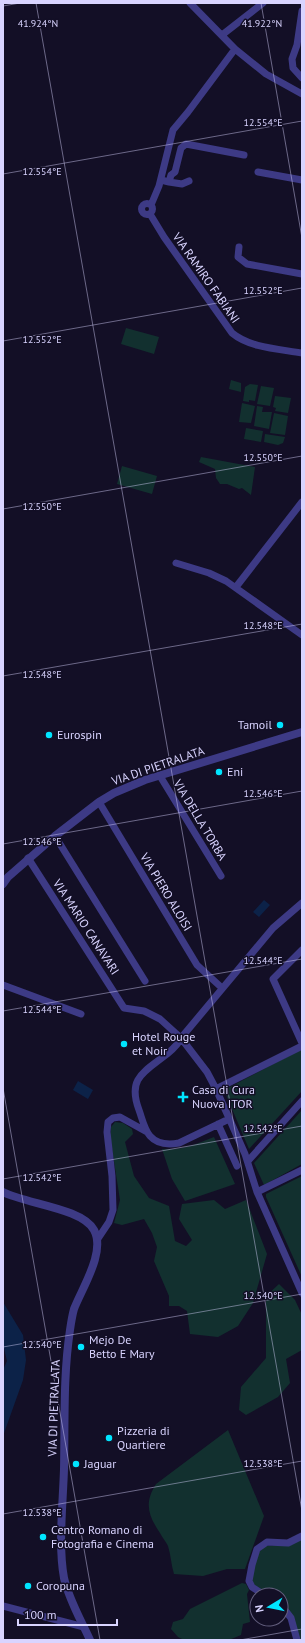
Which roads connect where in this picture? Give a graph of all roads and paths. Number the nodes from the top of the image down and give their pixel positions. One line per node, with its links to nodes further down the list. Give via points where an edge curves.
1 (190, 3): 4 (street)
2 (263, 3): 4 (street)
3 (302, 11): 6 (street, via 297,45 292,59 293,68)
4 (222, 35): 5 (street)
5 (235, 48): 7 (street, via 266,74); 10 (street, VIA RAMIRO FABIANI, via 173,130)
6 (302, 78)
7 (302, 94)
8 (244, 155): 13 (street, via 186,144 181,148 175,172)
9 (258, 172): 11 (street)
10 (161, 180): 13 (street); 16 (street, VIA RAMIRO FABIANI, via 151,205 146,204 142,209 145,214 150,214 232,333 254,344)
11 (302, 180)
12 (189, 181): 13 (street, via 182,184)
13 (169, 182)
14 (239, 247): 15 (street, via 238,257 246,264)
15 (302, 274)
16 (302, 353)
17 (302, 502): 19 (street)
18 (302, 510): 19 (street)
19 (294, 511): 21 (street)
20 (176, 563): 21 (street, via 213,575)
21 (236, 587): 22 (street)
22 (302, 635)
23 (302, 732): 24 (street, VIA DI PIETRALATA)
24 (160, 776): 25 (street, VIA DI PIETRALATA, via 127,786); 28 (street, VIA DELLA TORBA)
25 (99, 802): 26 (street, VIA DI PIETRALATA); 34 (street, VIA PIERO ALOISI, via 197,965)
26 (55, 836): 27 (street, VIA DI PIETRALATA); 32 (street)
27 (28, 858): 29 (street, VIA DI PIETRALATA); 36 (street, VIA MARIO CANAVARI, via 124,1008 153,1014)
28 (220, 876)
29 (3, 884)
30 (302, 904): 34 (street, via 275,926)
31 (302, 950): 37 (street, via 273,979)
32 (145, 981)
33 (3, 985): 35 (street)
34 (222, 988): 36 (street)
35 (81, 1014)
36 (181, 1038): 39 (street, via 201,1063); 43 (street, via 176,1046 144,1072 135,1085 134,1096)
37 (302, 1043)
38 (302, 1046): 39 (street)
39 (216, 1089): 41 (street)
40 (302, 1101): 44 (street)
41 (229, 1119): 42 (street); 44 (street)
42 (218, 1124): 43 (street, via 175,1144 159,1142); 45 (street)
43 (147, 1132): 49 (street, via 120,1117 108,1122 114,1210)
44 (248, 1162): 48 (street)
45 (237, 1166)
46 (302, 1170): 48 (street)
47 (3, 1192): 49 (street, via 78,1216 91,1226)
48 (257, 1192): 50 (street)
49 (97, 1240): 55 (street, VIA DI PIETRALATA, via 97,1254 71,1320 65,1404 62,1544 64,1574 66,1585)
50 (302, 1293)
51 (302, 1536): 52 (street, via 288,1542 267,1542 257,1549 249,1581)
52 (252, 1587)
53 (3, 1606): 55 (street)
54 (289, 1615): 57 (street)
55 (84, 1627): 56 (street, VIA DI PIETRALATA)
56 (90, 1640)
57 (297, 1640)

